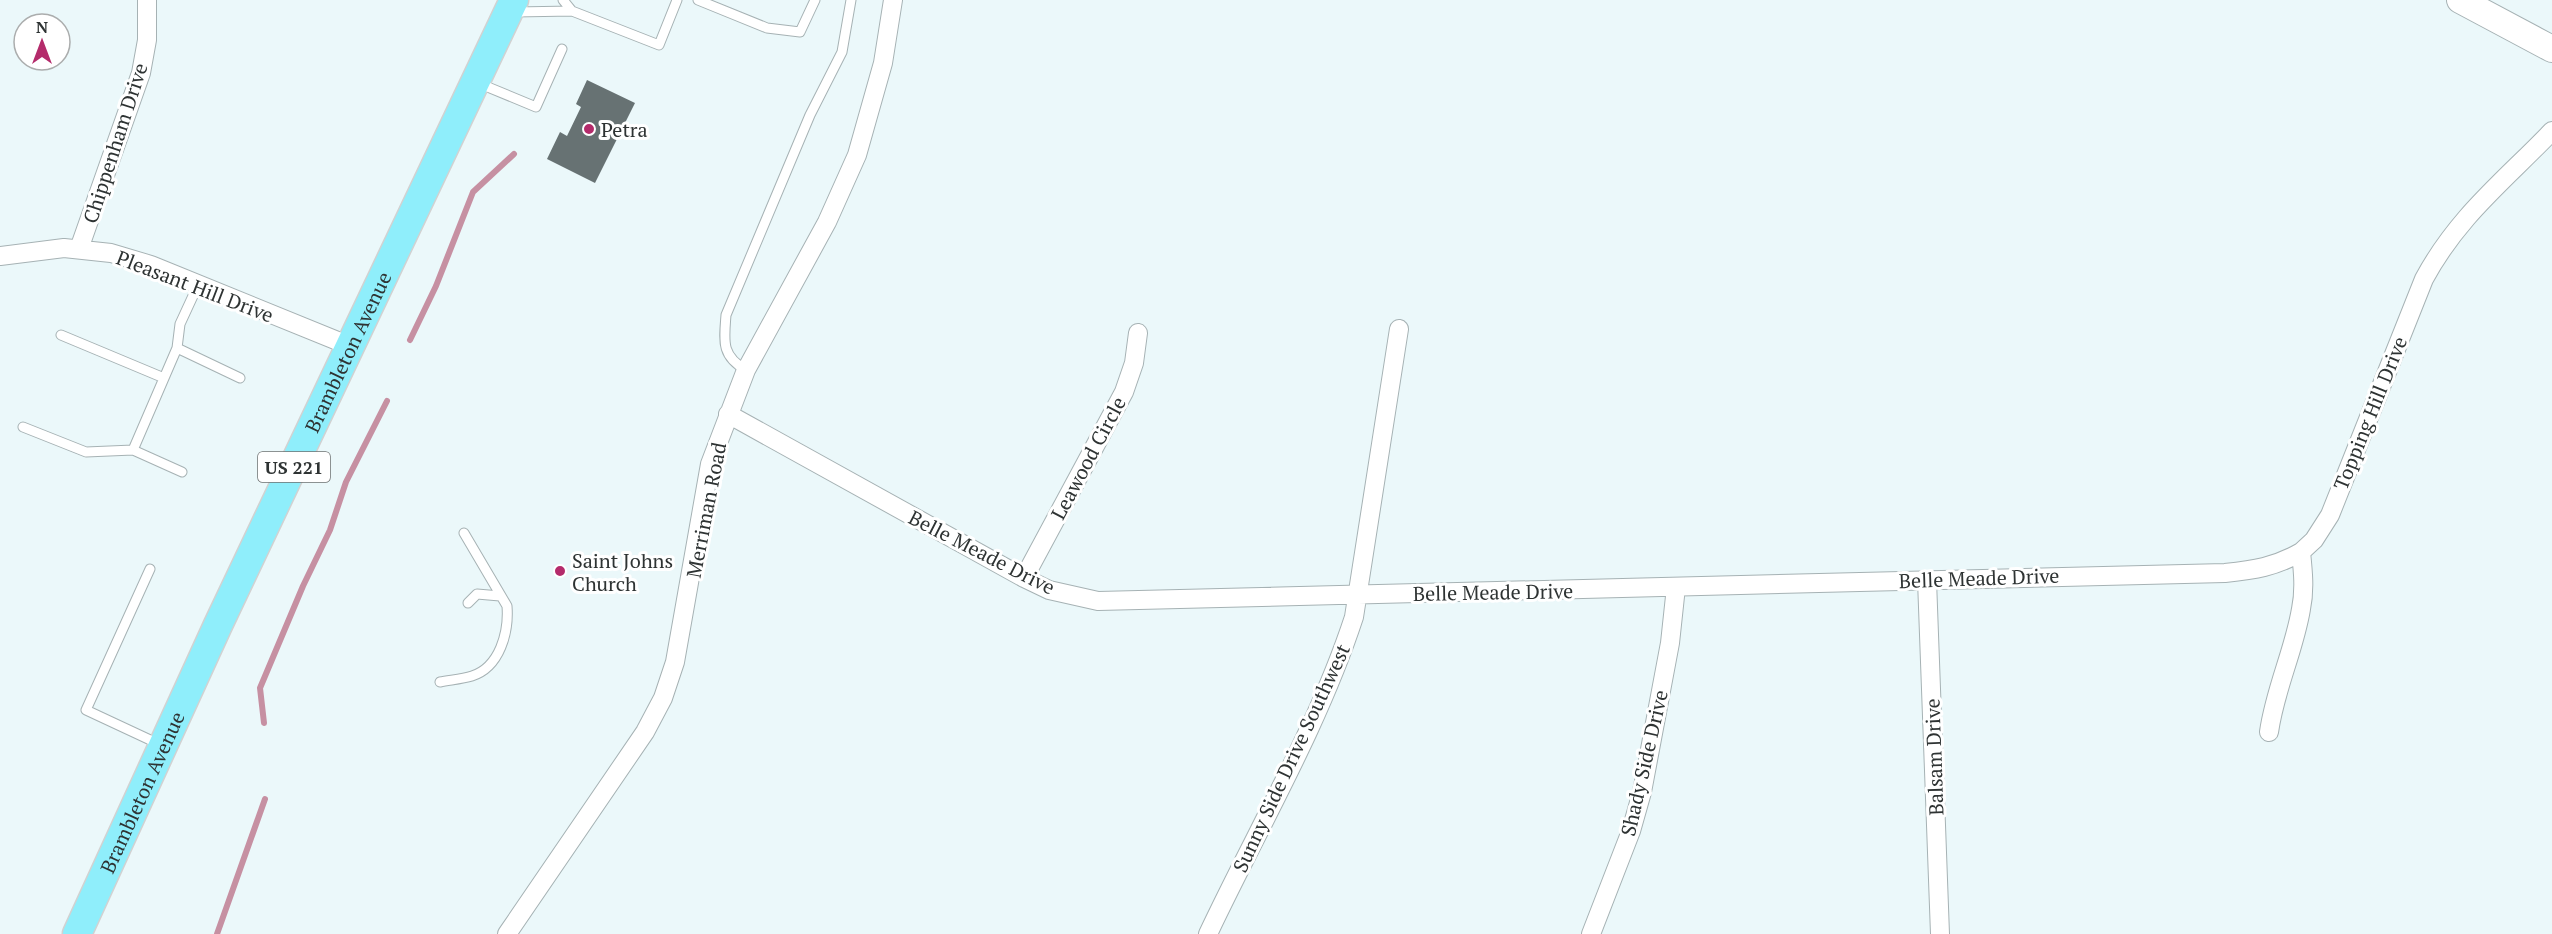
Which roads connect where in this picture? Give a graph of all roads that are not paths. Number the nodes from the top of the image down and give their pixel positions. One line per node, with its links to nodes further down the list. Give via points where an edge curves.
1 (147, 0): 15 (street, Chippenham Drive, via 147,40 141,72)
2 (563, 0): 10 (lane)
3 (677, 0): 10 (lane, via 659,45)
4 (698, 0): 5 (lane, via 767,28 800,32)
5 (815, 0)
6 (851, 0): 23 (lane, via 842,52 810,115 726,315 724,343 732,362)
7 (893, 0): 23 (street, Merriman Road, via 883,63 857,155 827,222)
8 (2460, 0): 12 (street)
9 (512, 6): 10 (lane); 13 (main road, Brambleton Avenue / US 221)
10 (572, 11)
11 (562, 49): 13 (lane, via 536,107)
12 (2552, 49)
13 (476, 82): 21 (main road, Brambleton Avenue / US 221)
14 (2552, 131): 31 (street, Topping Hill Drive, via 2483,198 2439,252 2424,279 2330,515)
15 (79, 249): 16 (street, Pleasant Hill Drive); 17 (street, Pleasant Hill Drive, via 111,253 151,265)
16 (0, 256)
17 (198, 285): 21 (street, Pleasant Hill Drive); 22 (lane, via 180,324)
18 (1399, 329): 36 (street, Sunny Side Drive Southwest)
19 (1138, 333): 33 (street, Leawood Circle, via 1134,363 1124,392)
20 (61, 335): 24 (lane)
21 (350, 346): 41 (main road, Brambleton Avenue / US 221)
22 (177, 348): 24 (lane); 25 (lane)
23 (746, 370): 26 (street, Merriman Road)
24 (164, 378): 28 (lane)
25 (240, 378)
26 (728, 414): 33 (street, Belle Meade Drive); 43 (street, Merriman Road, via 710,464 684,625 663,698 645,732)
27 (23, 427): 28 (lane, via 86,452)
28 (133, 450): 29 (lane)
29 (182, 472)
30 (464, 533): 37 (lane)
31 (2301, 552): 34 (street, Belle Meade Drive, via 2260,570 2225,573); 40 (street, via 2301,608 2273,703)
32 (150, 569): 41 (lane, via 86,710)
33 (1024, 578): 36 (street, Belle Meade Drive, via 1048,590 1098,601)
34 (1927, 580): 35 (street, Belle Meade Drive); 46 (street, Balsam Drive)
35 (1676, 587): 36 (street, Belle Meade Drive); 45 (street, Shady Side Drive, via 1670,643 1642,792)
36 (1359, 595): 44 (street, Sunny Side Drive Southwest, via 1338,662)
37 (501, 596): 38 (lane, via 486,592); 39 (lane, via 508,619 499,653 489,666 473,676)
38 (468, 603)
39 (440, 682)
40 (2269, 732)
41 (164, 747): 42 (main road, Brambleton Avenue / US 221)
42 (77, 934)
43 (507, 934)
44 (1208, 934)
45 (1591, 934)
46 (1940, 934)

